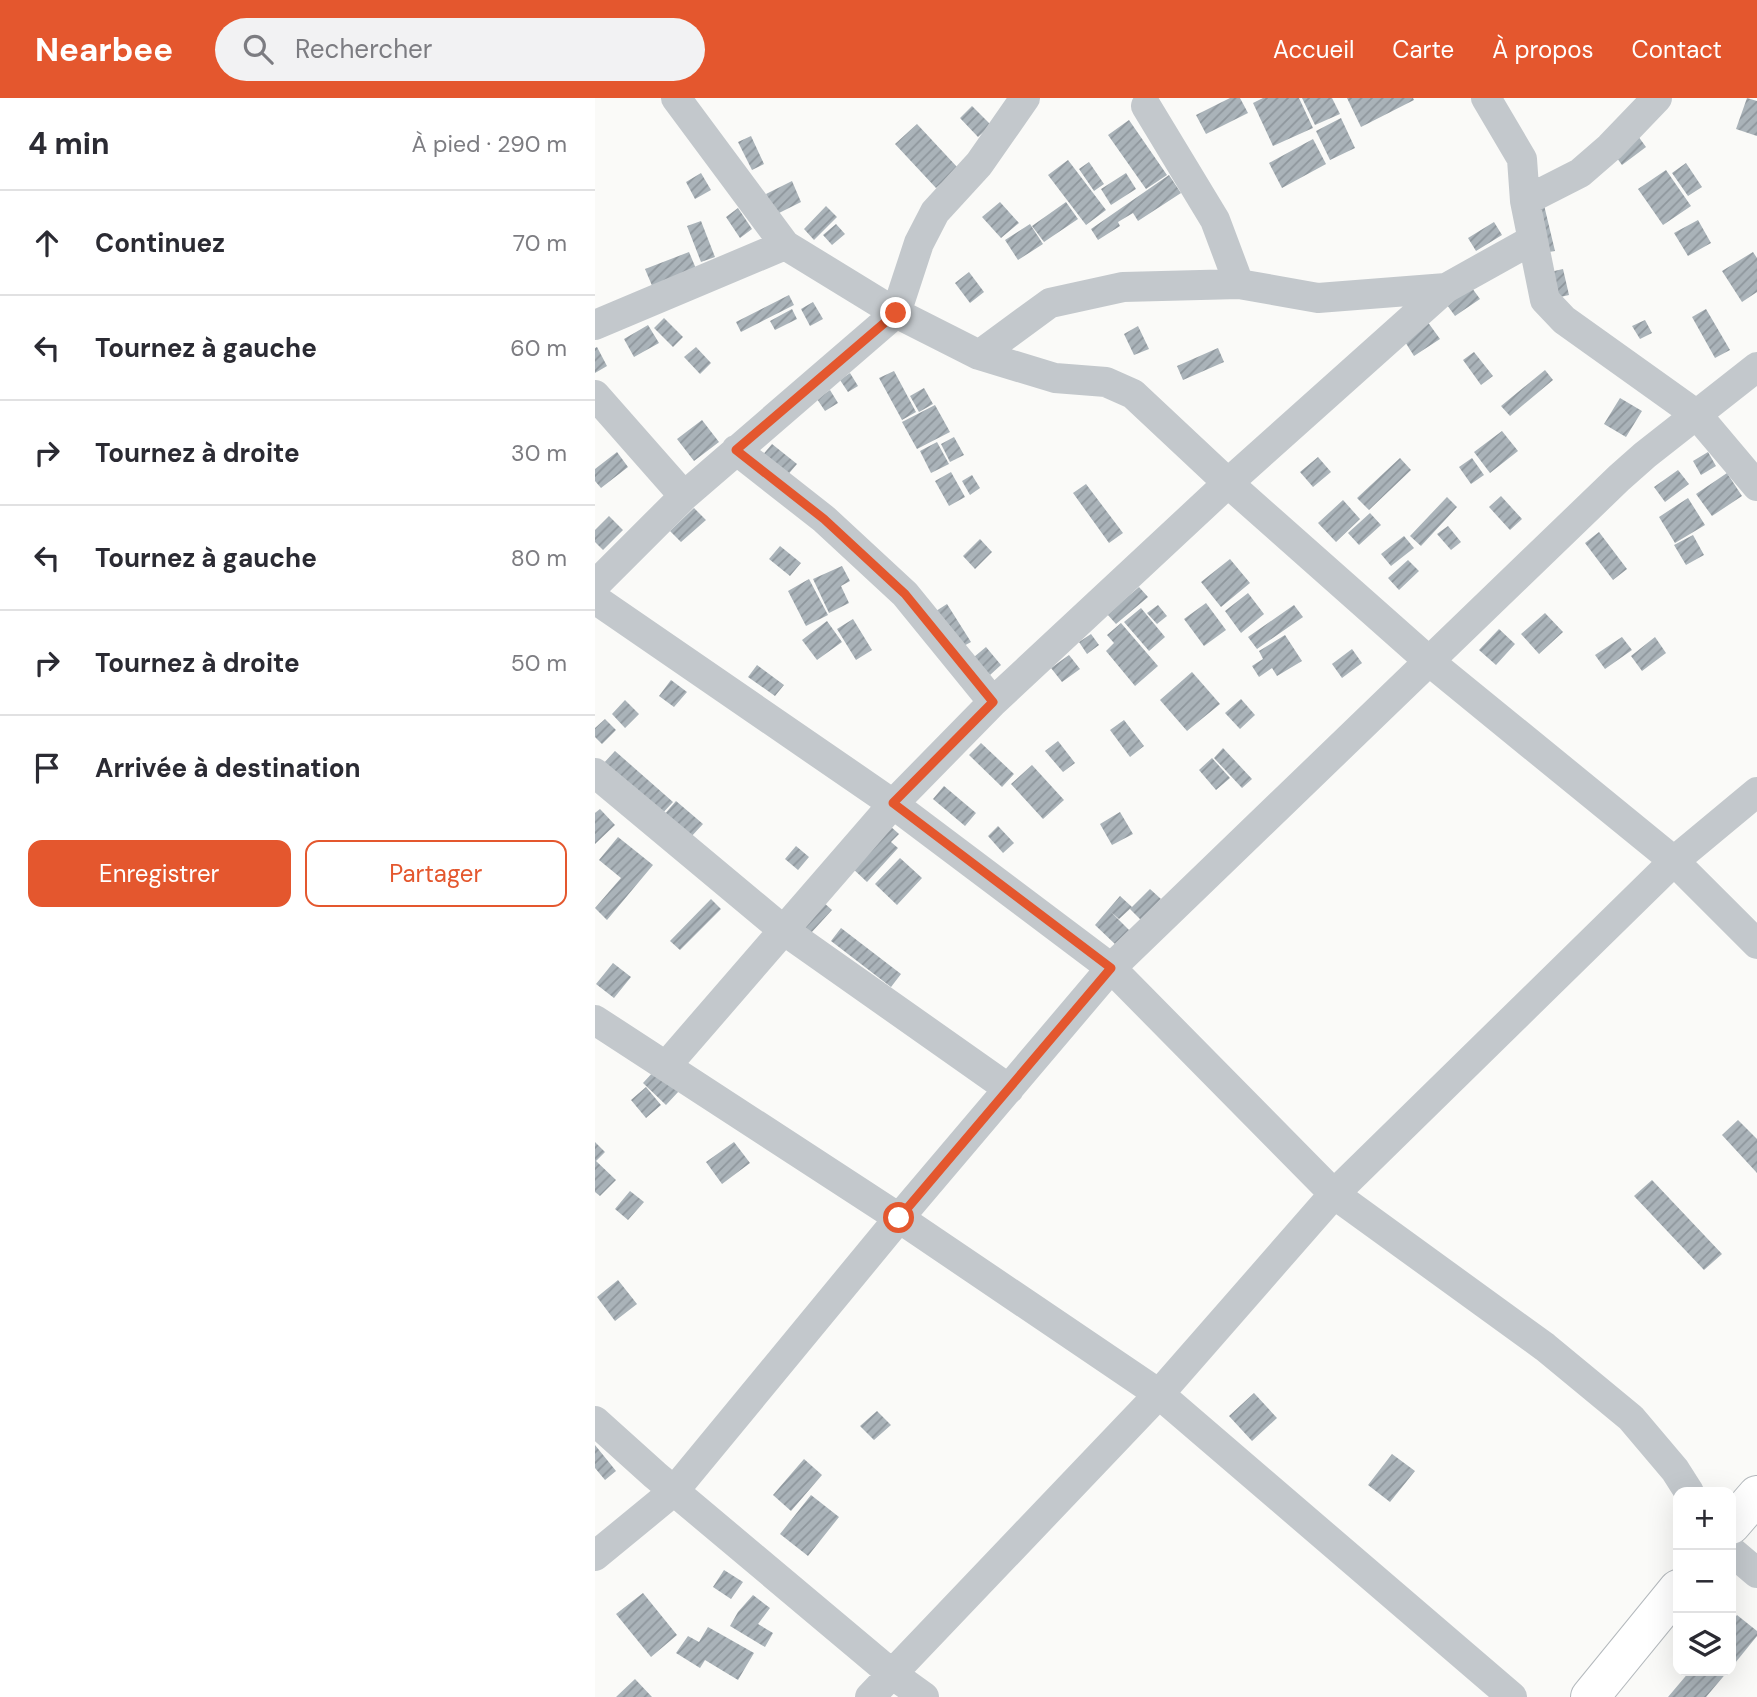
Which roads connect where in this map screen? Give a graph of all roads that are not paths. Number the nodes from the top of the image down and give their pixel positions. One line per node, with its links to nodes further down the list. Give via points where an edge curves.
1 (676, 98): 8 (street)
2 (1025, 98): 11 (street, via 979,164 935,212 919,243)
3 (1486, 98): 6 (street, via 1522,159)
4 (1657, 98): 6 (street, via 1580,173)
5 (1146, 106): 9 (street, via 1215,220)
6 (1525, 201): 7 (street)
7 (1532, 240): 10 (street); 16 (street, via 1545,300 1564,320)
8 (785, 245): 11 (street); 12 (street)
9 (1239, 284): 10 (street, via 1318,298); 13 (street, via 1123,287 1051,303)
10 (1446, 288): 18 (street)
11 (896, 313): 13 (street); 17 (street)
12 (595, 325)
13 (979, 355): 18 (street, via 1055,378 1106,382 1133,394)
14 (1757, 367): 16 (street)
15 (595, 395): 20 (street)
16 (1697, 415): 19 (street); 23 (street, via 1619,478)
17 (736, 450): 20 (street); 24 (street, via 824,519 905,594)
18 (1228, 483): 23 (street); 24 (street)
19 (1757, 486)
20 (684, 496): 21 (street)
21 (595, 586)
22 (595, 599): 27 (street)
23 (1430, 662): 28 (street); 31 (street)
24 (993, 702): 27 (street)
25 (595, 773): 29 (street)
26 (1757, 792): 28 (street)
27 (893, 803): 29 (street); 31 (street)
28 (1674, 861): 30 (street); 35 (street)
29 (782, 929): 33 (street); 34 (street)
30 (1757, 944)
31 (1111, 968): 34 (street); 35 (street)
32 (595, 1020): 33 (street)
33 (666, 1066): 36 (street)
34 (1009, 1089): 36 (street)
35 (1334, 1194): 37 (street); 39 (street, via 1545,1347 1631,1418)
36 (899, 1218): 37 (street); 40 (street)
37 (1159, 1394): 47 (street); 50 (street)
38 (595, 1421): 40 (street)
39 (1686, 1487)
40 (674, 1491): 44 (street); 47 (street)
41 (1757, 1495): 42 (highway)
42 (1736, 1519)
43 (1736, 1555): 45 (street)
44 (595, 1556)
45 (1757, 1573)
46 (1673, 1595): 51 (highway)
47 (892, 1674): 48 (street); 49 (street)
48 (870, 1697)
49 (924, 1697)
50 (1512, 1697)
51 (1590, 1697)

